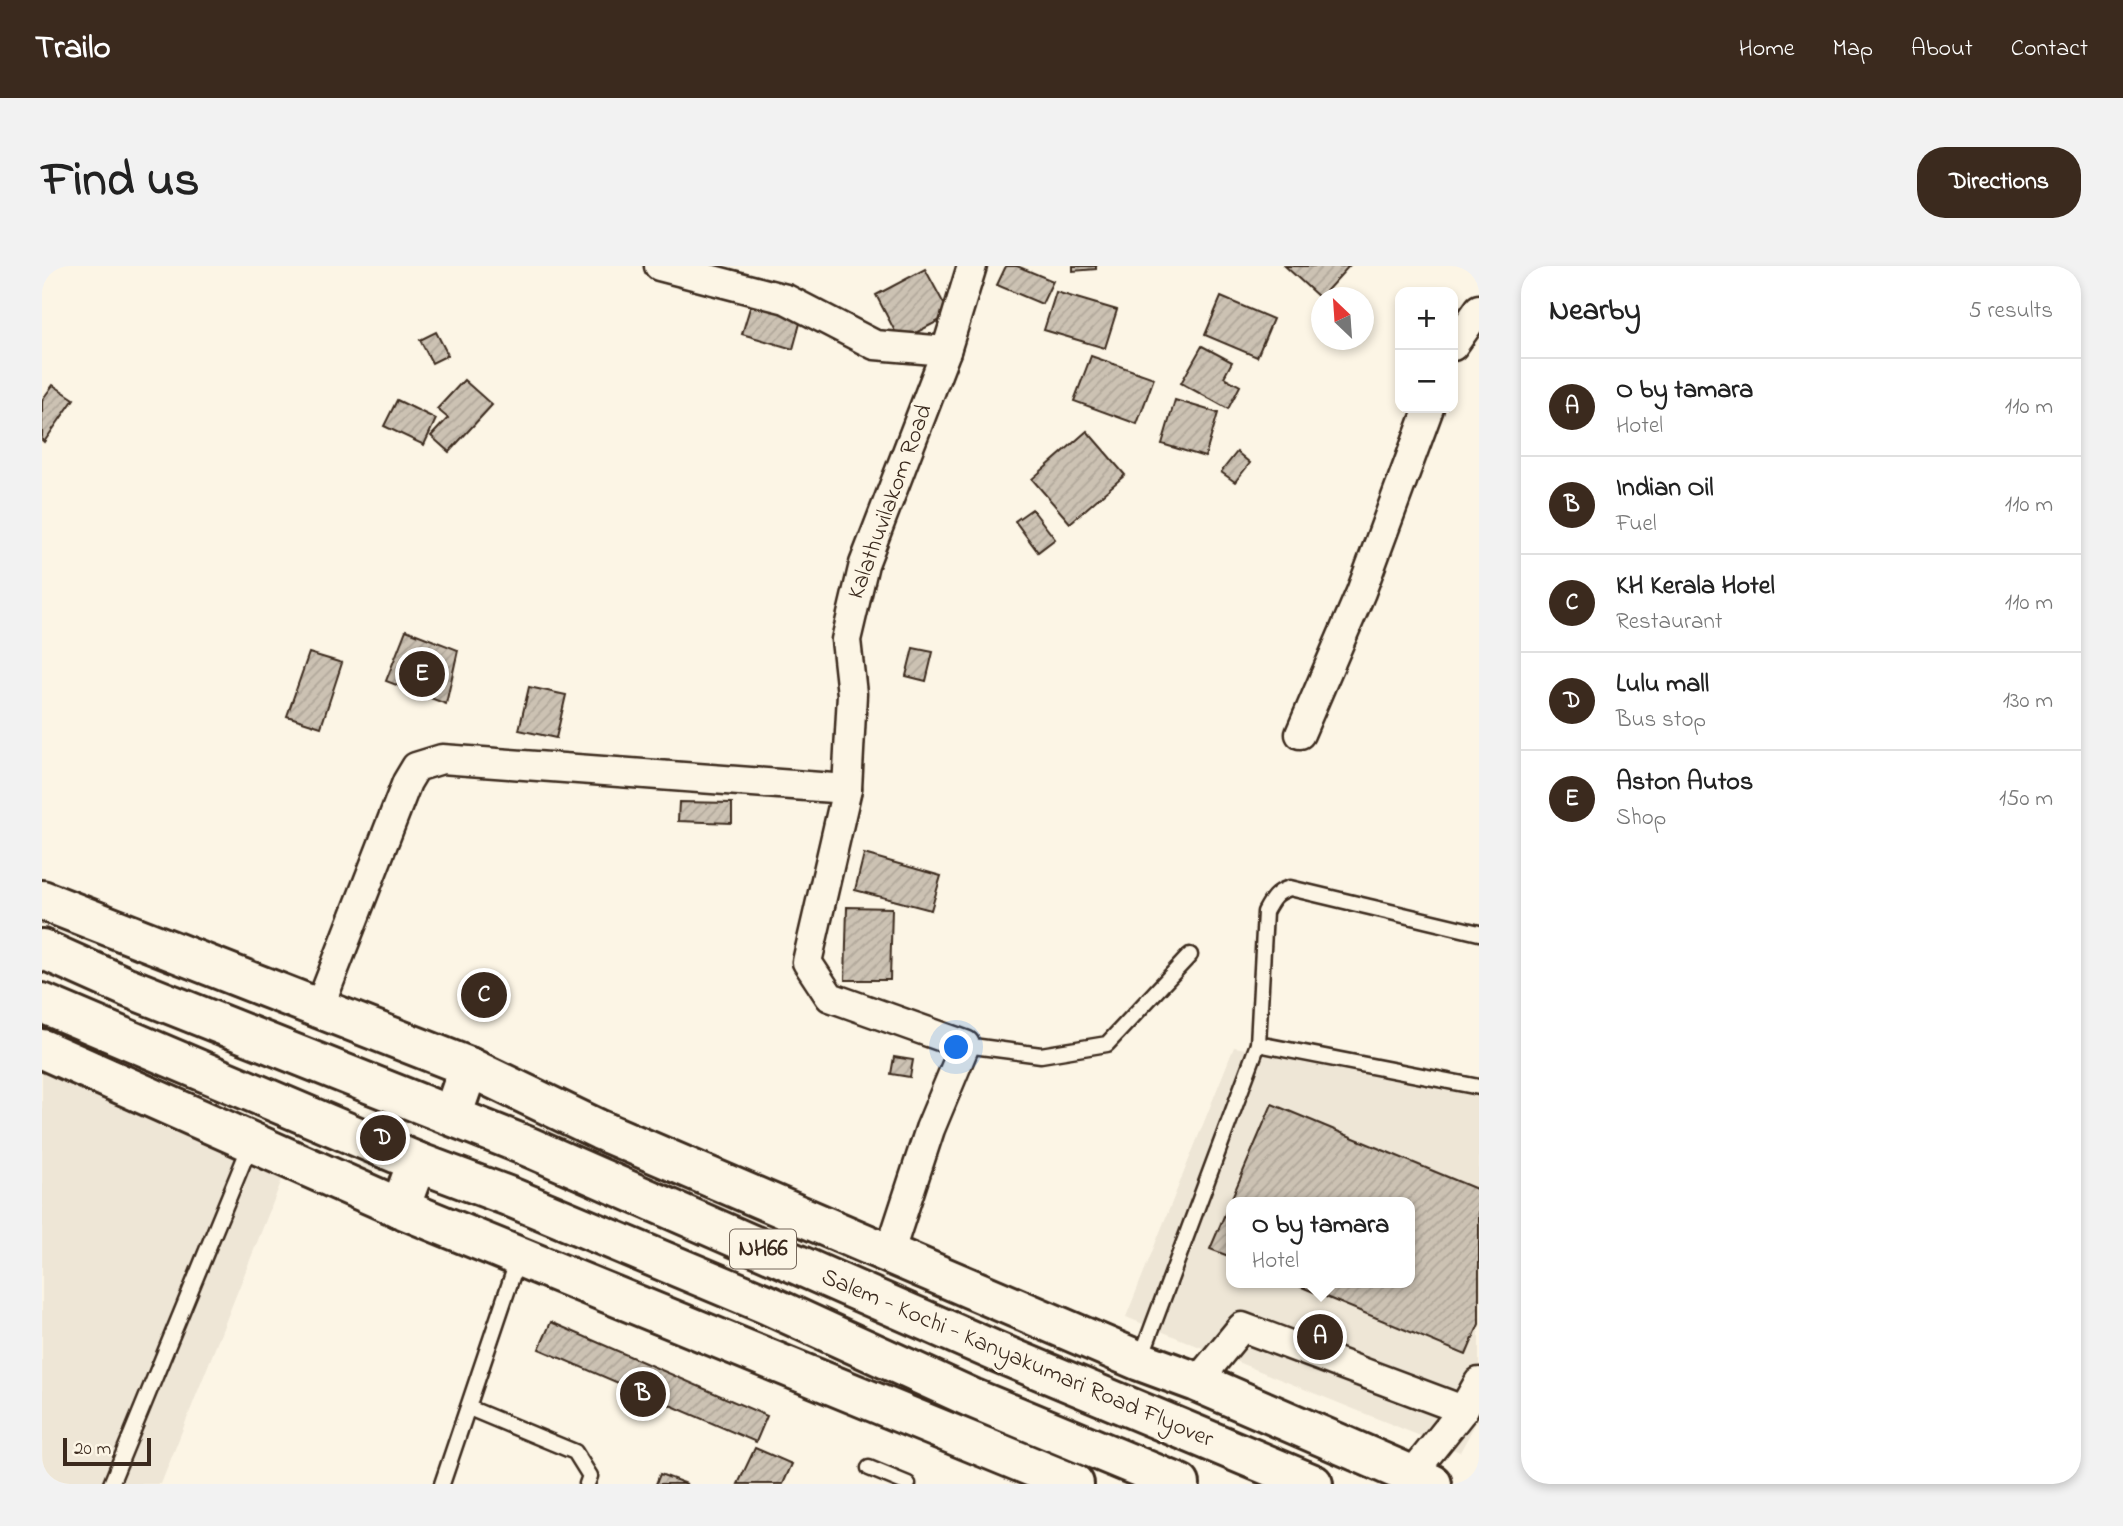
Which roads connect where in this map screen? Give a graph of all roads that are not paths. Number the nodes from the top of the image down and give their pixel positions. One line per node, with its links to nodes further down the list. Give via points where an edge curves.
1 (659, 266): 5 (street, via 786,299 875,345)
2 (972, 266): 5 (street, Kalathuvilakom Road)
3 (1479, 309): 4 (street)
4 (1458, 339)
5 (946, 351): 8 (street, Kalathuvilakom Road, via 864,564 846,640 852,694)
6 (1427, 413): 7 (street, via 1361,592)
7 (1300, 734)
8 (847, 789): 14 (street, via 442,759 416,766); 16 (street, Kalathuvilakom Road, via 807,962 830,997)
9 (42, 900): 14 (main road)
10 (1479, 933): 15 (lane, via 1290,888 1280,891 1265,912)
11 (42, 949): 20 (main road, NH66)
12 (1190, 955): 16 (lane, via 1107,1044 1041,1055)
13 (42, 1003): 22 (main road, NH66)
14 (319, 1008): 18 (main road)
15 (1258, 1044): 19 (lane); 26 (lane)
16 (964, 1045): 24 (street, via 930,1129)
17 (42, 1049): 21 (main road)
18 (469, 1067): 20 (main road); 24 (main road, via 600,1130)
19 (1479, 1087)
20 (452, 1116): 39 (main road, Salem - Kochi - Kanyakumari Road Flyover / NH66)
21 (251, 1141): 23 (main road); 33 (lane)
22 (417, 1162): 23 (main road); 38 (main road, Salem - Kochi - Kanyakumari Road Flyover / NH66, via 766,1304 972,1398)
23 (400, 1208): 25 (main road)
24 (889, 1254): 26 (main road)
25 (518, 1257): 29 (lane); 37 (main road)
26 (1140, 1361): 27 (main road)
27 (1197, 1382): 30 (street, via 1242,1327); 32 (main road)
28 (1479, 1382): 30 (street)
29 (469, 1408): 34 (lane); 35 (lane, via 575,1452 590,1476)
30 (1464, 1410): 32 (street)
31 (869, 1468): 36 (lane)
32 (1422, 1479)
33 (111, 1484)
34 (442, 1484)
35 (587, 1484)
36 (908, 1484)
37 (1074, 1484)
38 (1180, 1484)
39 (1313, 1484)

